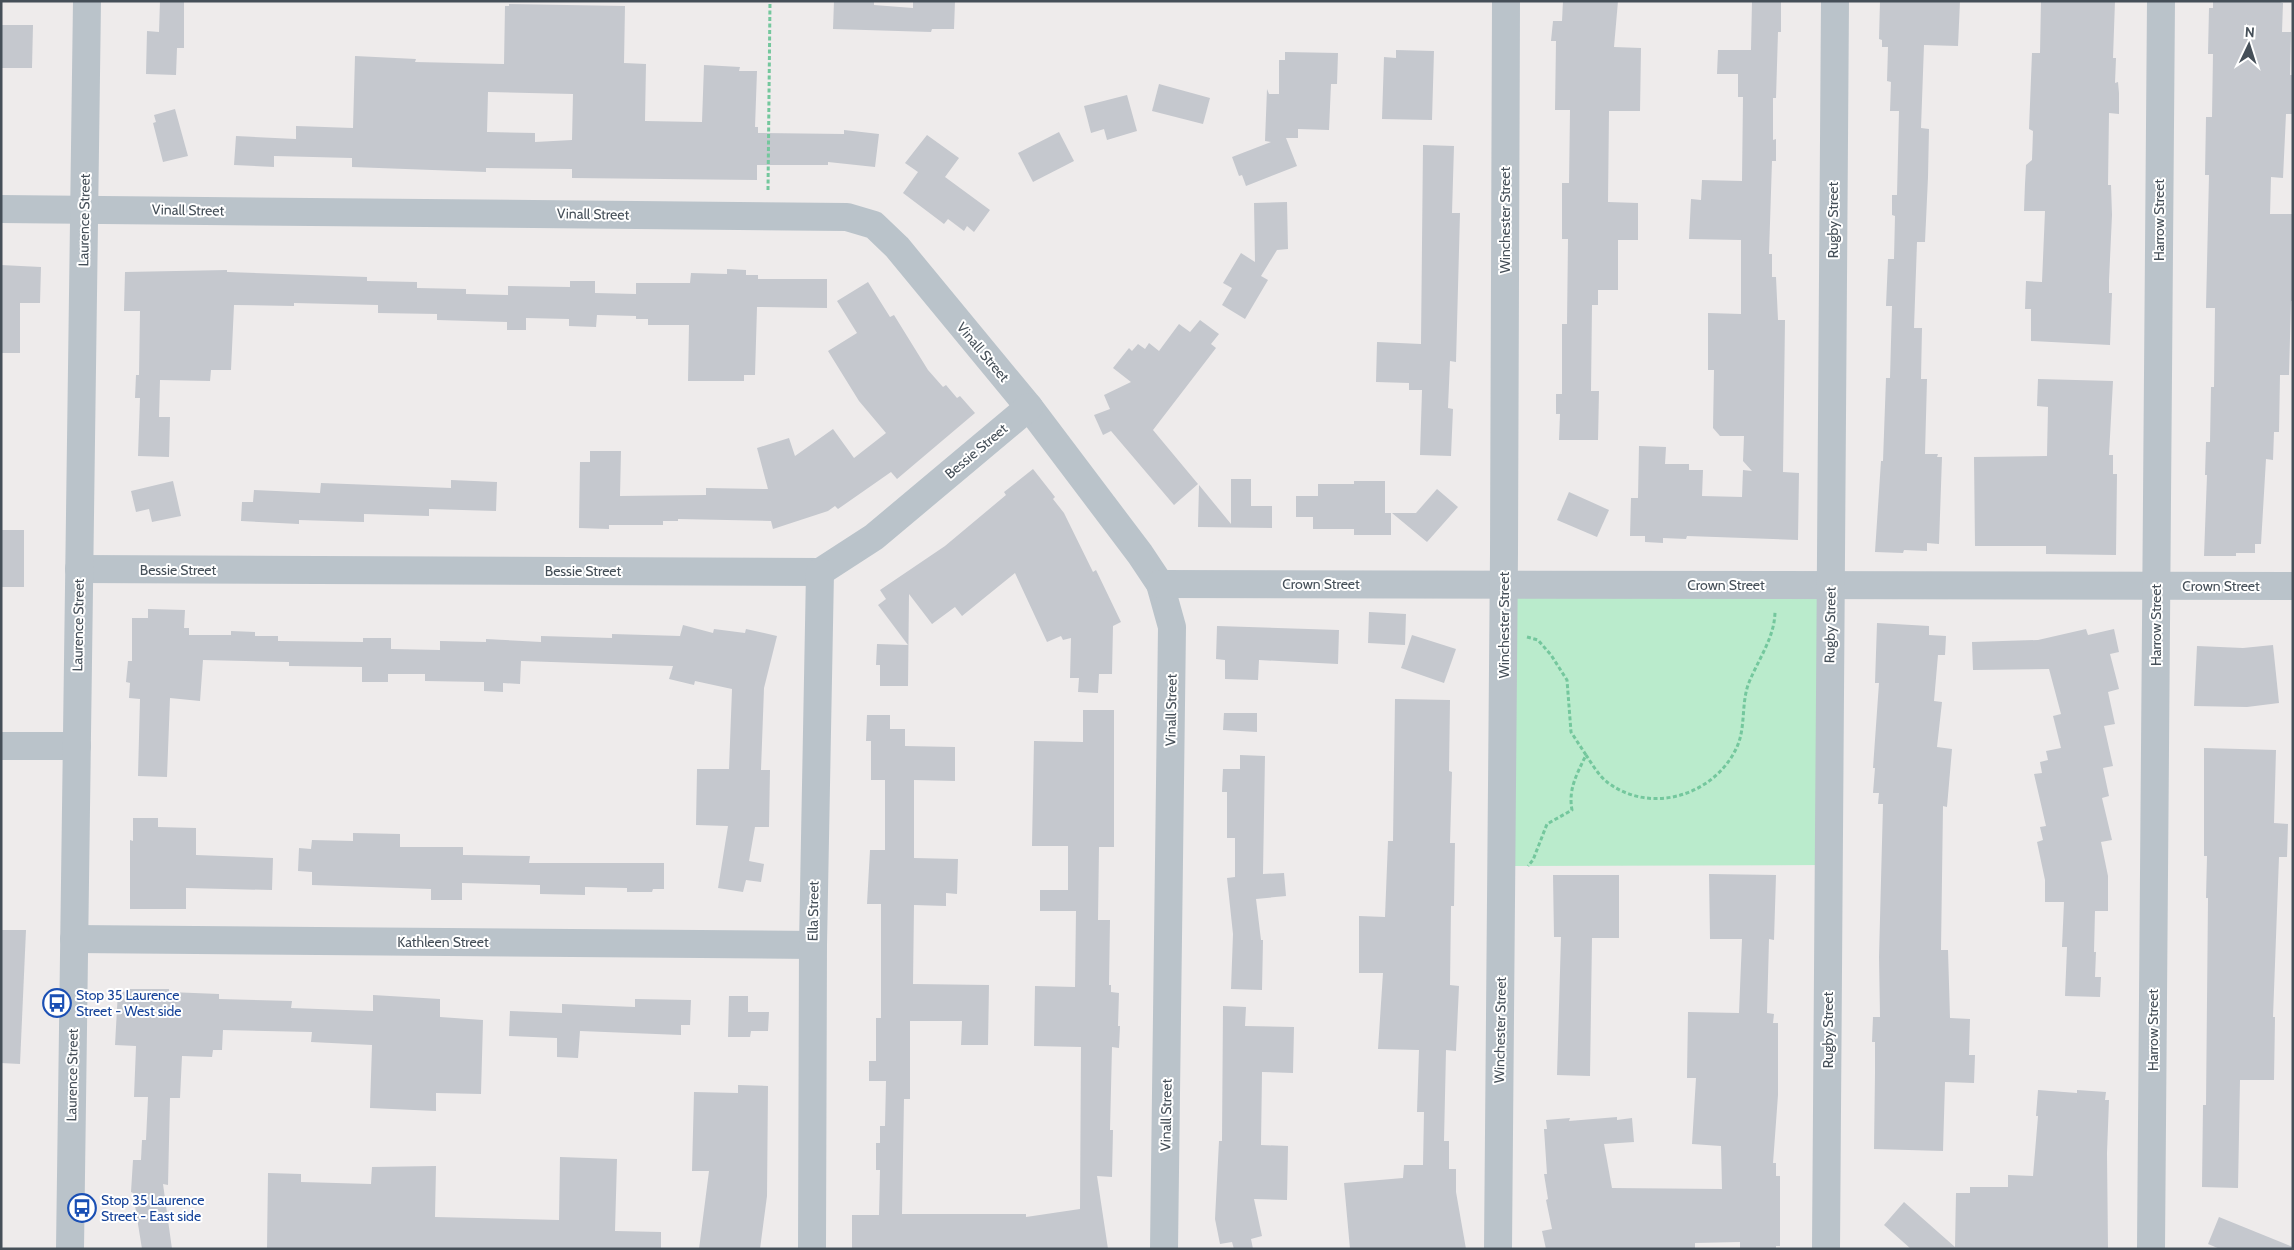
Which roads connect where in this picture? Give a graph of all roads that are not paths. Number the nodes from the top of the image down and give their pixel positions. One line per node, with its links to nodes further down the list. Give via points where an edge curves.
1 (87, 1): 6 (street, Laurence Street)
2 (1506, 1): 11 (street, Winchester Street)
3 (1835, 1): 12 (street, Rugby Street)
4 (2161, 1): 13 (street, Harrow Street)
5 (1, 209): 6 (street, Vinall Street)
6 (84, 209): 7 (street, Vinall Street, via 847,217 874,225 897,247); 8 (street, Laurence Street)
7 (1029, 407): 9 (street, Bessie Street, via 874,538); 10 (street, Vinall Street)
8 (79, 569): 9 (street, Bessie Street); 16 (street, Laurence Street)
9 (820, 572): 18 (street, Ella Street)
10 (1160, 584): 11 (street, Crown Street); 21 (street, Vinall Street, via 1172,627)
11 (1504, 585): 12 (street, Crown Street); 22 (street, Winchester Street)
12 (1831, 585): 13 (street, Crown Street); 23 (street, Rugby Street)
13 (2156, 586): 14 (street, Crown Street); 24 (street, Harrow Street)
14 (2293, 586)
15 (1, 746): 16 (street)
16 (77, 746): 17 (street, Laurence Street)
17 (74, 939): 18 (street, Kathleen Street); 19 (street, Laurence Street)
18 (813, 945): 20 (street, Ella Street)
19 (70, 1249)
20 (812, 1249)
21 (1164, 1249)
22 (1498, 1249)
23 (1826, 1249)
24 (2151, 1249)

